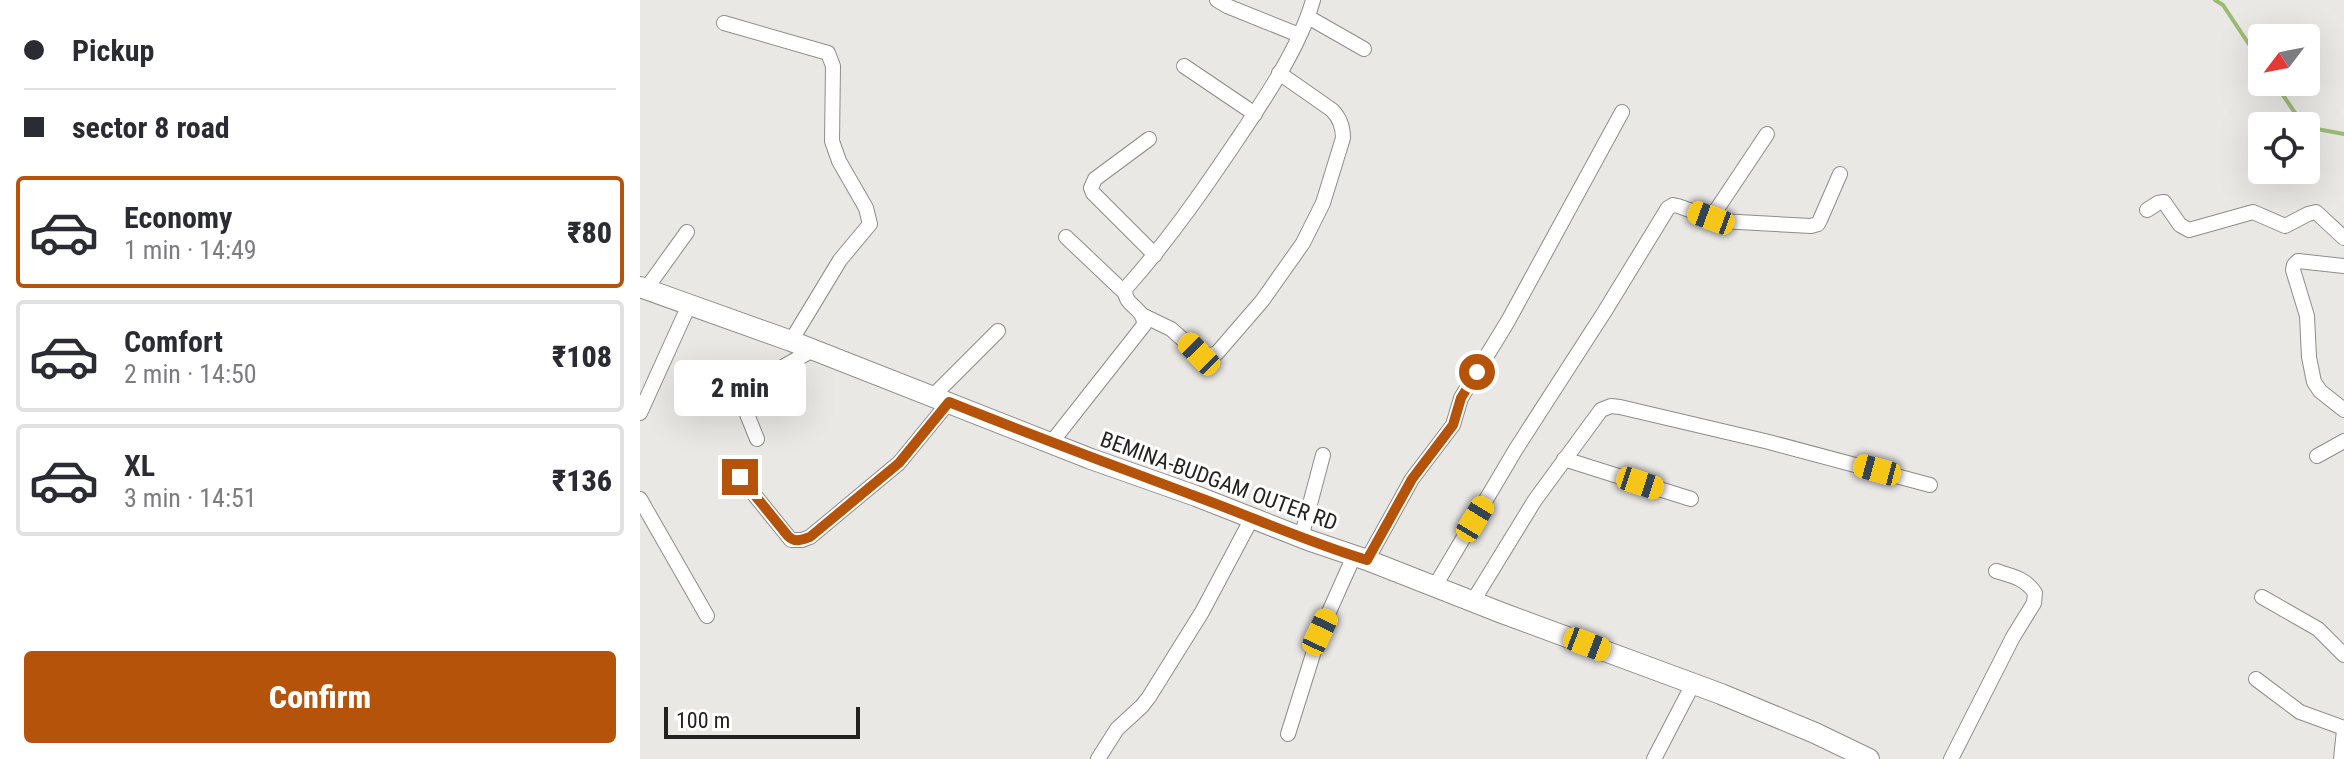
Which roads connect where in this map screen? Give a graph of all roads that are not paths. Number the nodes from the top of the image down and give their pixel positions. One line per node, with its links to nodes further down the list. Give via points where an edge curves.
1 (1217, 0): 5 (street)
2 (1313, 0): 3 (street)
3 (1308, 17): 5 (street); 6 (street)
4 (724, 23): 26 (street, via 828,53 833,66 834,151 870,217 868,229 840,260)
5 (1299, 35): 8 (street)
6 (1364, 49)
7 (1184, 66): 10 (street)
8 (1279, 73): 10 (street); 24 (street, via 1332,110 1343,131 1323,203 1303,243 1217,353 1199,354 1182,336)
9 (1622, 112): 43 (street, via 1461,398 1453,425)
10 (1255, 114): 19 (street)
11 (1767, 134): 15 (street)
12 (1149, 139): 19 (street, via 1095,179 1091,188)
13 (1840, 174): 15 (street, via 1815,226)
14 (2147, 210): 18 (street, via 2164,202 2189,230 2253,212 2285,226 2316,212)
15 (1711, 218): 45 (street, via 1673,205 1664,212)
16 (687, 232): 21 (street)
17 (1066, 237): 22 (street)
18 (2344, 238)
19 (1155, 255): 22 (street)
20 (2344, 266): 29 (street, via 2298,261 2293,270 2307,316 2314,382)
21 (643, 288): 23 (highway, BEMINA-BUDGAM OUTER RD)
22 (1124, 292): 24 (street)
23 (689, 305): 26 (highway, BEMINA-BUDGAM OUTER RD); 30 (street)
24 (1144, 316): 33 (street, via 1144,325)
25 (998, 331): 28 (street)
26 (791, 341): 27 (highway, BEMINA-BUDGAM OUTER RD)
27 (813, 350): 28 (highway, BEMINA-BUDGAM OUTER RD); 31 (street, via 743,389 741,399)
28 (941, 399): 33 (highway, BEMINA-BUDGAM OUTER RD); 37 (street, via 899,463 810,537 796,541 788,536)
29 (2344, 410)
30 (640, 413)
31 (757, 439)
32 (2344, 441): 35 (street)
33 (1051, 443): 41 (highway, BEMINA-BUDGAM OUTER RD)
34 (1323, 455): 42 (street)
35 (2317, 456)
36 (1564, 459): 38 (street, via 1601,410 1611,406); 40 (street); 47 (street)
37 (740, 477)
38 (1930, 485)
39 (640, 499): 48 (street)
40 (1691, 499)
41 (1252, 518): 42 (highway, BEMINA-BUDGAM OUTER RD); 55 (street, via 1149,697 1117,729)
42 (1301, 538): 43 (highway, BEMINA-BUDGAM OUTER RD)
43 (1361, 558): 45 (highway, BEMINA-BUDGAM OUTER RD); 53 (street, via 1320,632)
44 (1996, 571): 57 (street, via 2029,584 2034,603)
45 (1435, 586): 47 (highway, BEMINA-BUDGAM OUTER RD)
46 (2262, 597): 49 (street, via 2318,629)
47 (1473, 601): 51 (highway, BEMINA-BUDGAM OUTER RD)
48 (707, 616)
49 (2344, 655)
50 (2256, 679): 52 (street, via 2300,712)
51 (1693, 684): 54 (highway, BEMINA-BUDGAM OUTER RD, via 1756,707); 56 (street)
52 (2344, 729): 58 (street)
53 (1288, 734)
54 (1863, 758)
55 (1098, 759)
56 (1654, 759)
57 (1951, 759)
58 (2341, 759)

